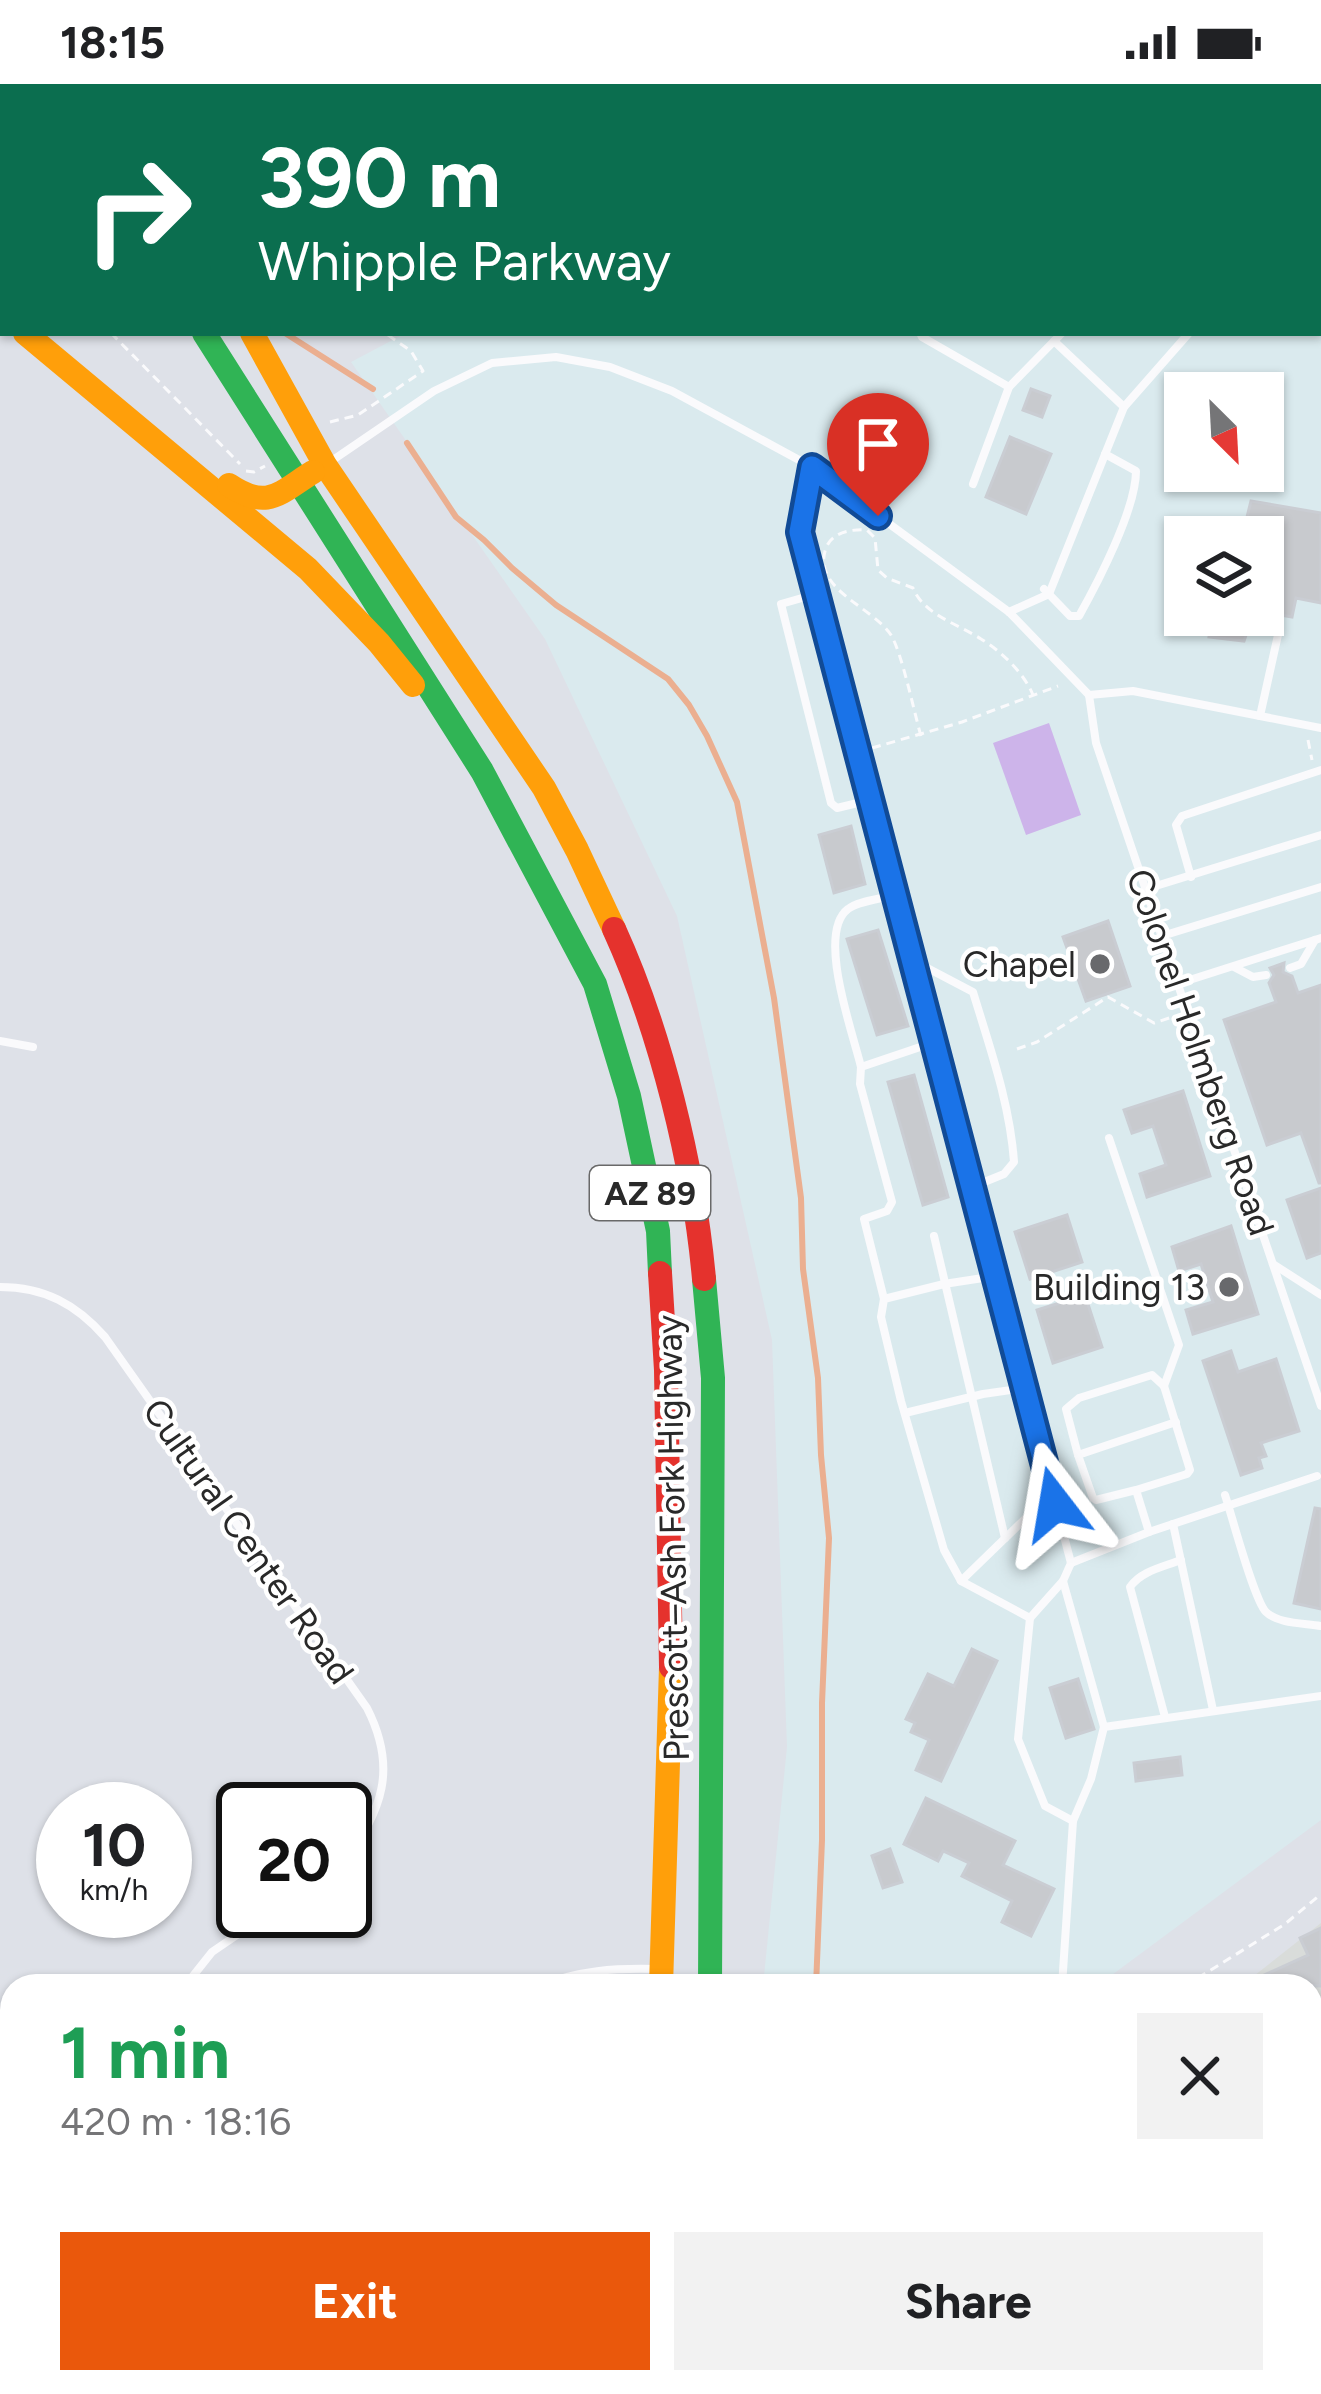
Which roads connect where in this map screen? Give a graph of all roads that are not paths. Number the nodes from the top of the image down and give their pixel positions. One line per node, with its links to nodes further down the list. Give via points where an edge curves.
1 (29, 336): 8 (main road)
2 (206, 336): 14 (main road, AZ 89)
3 (238, 336): 12 (main road)
4 (254, 336): 12 (main road, AZ 89)
5 (922, 336): 9 (lane)
6 (1187, 336): 10 (lane)
7 (1058, 337): 9 (lane); 10 (lane)
8 (54, 356): 14 (main road, via 89,374 250,501 271,500); 24 (main road, via 308,569)
9 (1009, 387): 15 (lane)
10 (1124, 407): 11 (lane)
11 (1104, 454): 16 (lane); 16 (lane, via 1136,471 1125,519 1079,616)
12 (326, 465): 13 (lane, via 434,391 492,363 556,357 610,367 672,392); 14 (main road); 82 (main road, Prescott–Ash Fork Highway / AZ 89, via 544,788 637,980 669,1088 700,1230 713,1378)
13 (812, 467): 17 (lane, via 800,532); 18 (lane)
14 (299, 480): 24 (main road, Prescott–Ash Fork Highway / AZ 89)
15 (973, 484)
16 (1046, 591): 18 (lane)
17 (816, 594): 25 (lane); 25 (lane, via 781,604 831,803)
18 (1009, 612): 20 (lane)
19 (1278, 636): 21 (lane)
20 (1089, 695): 21 (lane, via 1133,692); 29 (lane, Colonel Holmberg Road, via 1096,743)
21 (1260, 716): 22 (lane)
22 (1321, 728)
23 (1321, 770): 27 (lane, via 1182,816 1176,824)
24 (482, 771): 81 (main road, Prescott–Ash Fork Highway / AZ 89, via 595,984 658,1232 672,1649)
25 (870, 800): 30 (lane)
26 (1321, 835): 27 (lane)
27 (1191, 877): 29 (lane)
28 (1321, 887): 31 (lane)
29 (1146, 889): 31 (lane, Colonel Holmberg Road)
30 (894, 896): 33 (lane); 41 (lane, via 848,908 834,927)
31 (1161, 936): 37 (lane, Colonel Holmberg Road)
32 (1318, 939): 34 (lane); 35 (lane)
33 (912, 961): 39 (lane); 43 (lane, via 973,992 995,1064 1014,1162)
34 (1233, 967): 36 (lane); 37 (lane)
35 (1289, 968)
36 (1266, 975)
37 (1177, 984): 45 (lane, Colonel Holmberg Road)
38 (0, 1041): 40 (lane)
39 (934, 1042): 41 (lane); 43 (lane)
40 (33, 1047)
41 (861, 1067): 50 (lane, via 892,1202 864,1219)
42 (1109, 1138): 51 (lane, via 1179,1345)
43 (972, 1187): 46 (lane)
44 (934, 1236): 47 (lane)
45 (1272, 1263): 49 (lane); 54 (lane, Colonel Holmberg Road)
46 (996, 1276): 47 (lane); 52 (lane)
47 (944, 1284): 50 (lane); 53 (lane)
48 (0, 1287): 75 (lane, Cultural Center Road, via 43,1291 76,1308 105,1337 367,1708 383,1750)
49 (1321, 1295)
50 (884, 1299): 55 (lane, via 881,1317)
51 (1164, 1386): 56 (lane); 57 (lane, via 1152,1375 1079,1398 1066,1409)
52 (1025, 1388): 53 (lane); 61 (lane)
53 (970, 1397): 55 (lane); 64 (lane)
54 (1321, 1406)
55 (905, 1413): 67 (lane, via 944,1550)
56 (1176, 1421): 57 (lane); 59 (lane, via 1190,1470)
57 (1078, 1456): 59 (lane, via 1096,1500)
58 (1317, 1476): 60 (lane)
59 (1136, 1490): 63 (lane)
60 (1226, 1500): 62 (lane); 70 (lane, via 1267,1614)
61 (1055, 1504): 64 (lane); 66 (lane)
62 (1173, 1524): 63 (lane); 65 (lane)
63 (1149, 1532): 66 (lane)
64 (1005, 1538): 67 (lane)
65 (1180, 1560): 72 (lane); 73 (lane, via 1130,1587)
66 (1071, 1563): 68 (lane)
67 (961, 1581): 69 (lane)
68 (1063, 1581): 69 (lane); 74 (lane)
69 (1030, 1618): 76 (lane, via 1018,1739 1045,1806)
70 (1321, 1626)
71 (1321, 1696): 72 (lane)
72 (1213, 1710): 73 (lane)
73 (1166, 1717): 74 (lane)
74 (1104, 1727): 76 (lane)
75 (372, 1818)
76 (1073, 1821): 83 (lane)
77 (232, 1938): 78 (lane)
78 (195, 1974)
79 (578, 1974): 80 (lane)
80 (640, 1974)
81 (666, 1974)
82 (710, 1974)
83 (1063, 1974)

